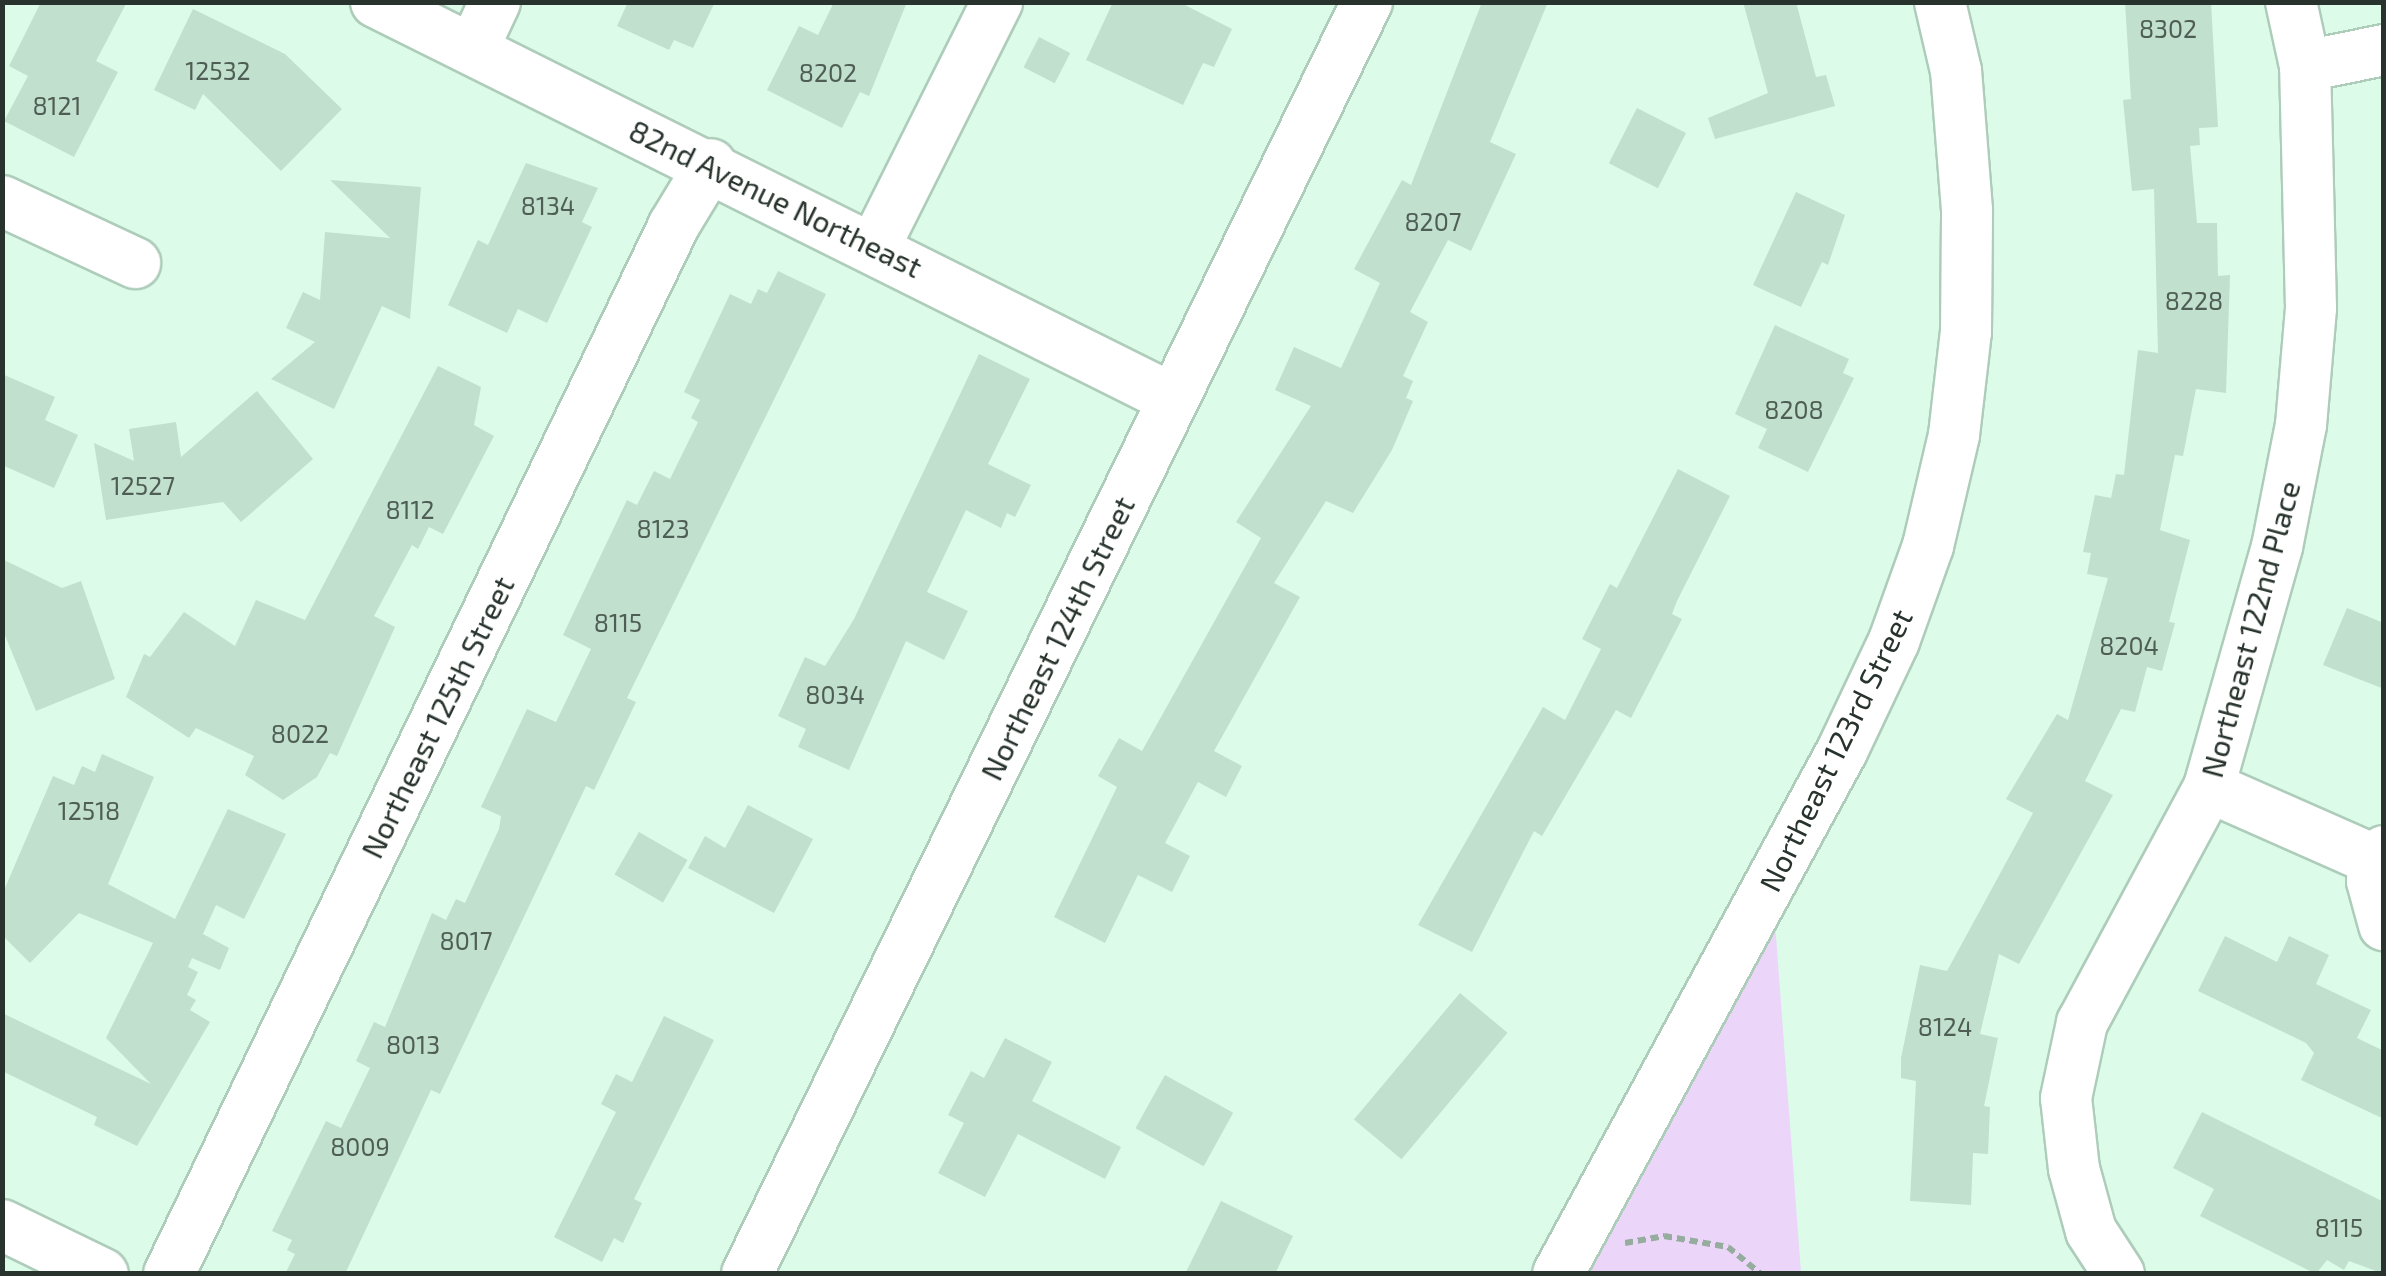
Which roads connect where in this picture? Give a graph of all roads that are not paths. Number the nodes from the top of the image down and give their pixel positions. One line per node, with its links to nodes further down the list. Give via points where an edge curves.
1 (376, 2): 7 (street, 82nd Avenue Northeast)
2 (495, 2): 7 (street)
3 (997, 2): 12 (street)
4 (1368, 2): 14 (street, Northeast 124th Street)
5 (1940, 2): 22 (street, Northeast 123rd Street, via 1956,71 1964,170 1966,332 1954,436 1928,546 1894,641 1842,752)
6 (2291, 2): 9 (street, Northeast 122nd Place)
7 (472, 49): 10 (street, 82nd Avenue Northeast)
8 (2384, 50): 9 (street)
9 (2305, 66): 15 (street, Northeast 122nd Place, via 2311,308 2300,425 2278,547)
10 (711, 164): 12 (street, 82nd Avenue Northeast); 20 (street, Northeast 125th Street, via 674,225)
11 (2, 201): 13 (street)
12 (875, 246): 14 (street, 82nd Avenue Northeast)
13 (135, 263)
14 (1173, 399): 21 (street, Northeast 124th Street)
15 (2209, 787): 16 (street); 23 (street, Northeast 122nd Place, via 2082,1024 2066,1098 2091,1232)
16 (2380, 856): 17 (street, via 2372,902)
17 (2384, 925)
18 (2, 1225): 19 (street)
19 (103, 1274)
20 (168, 1274)
21 (748, 1274)
22 (1558, 1274)
23 (2119, 1274)

